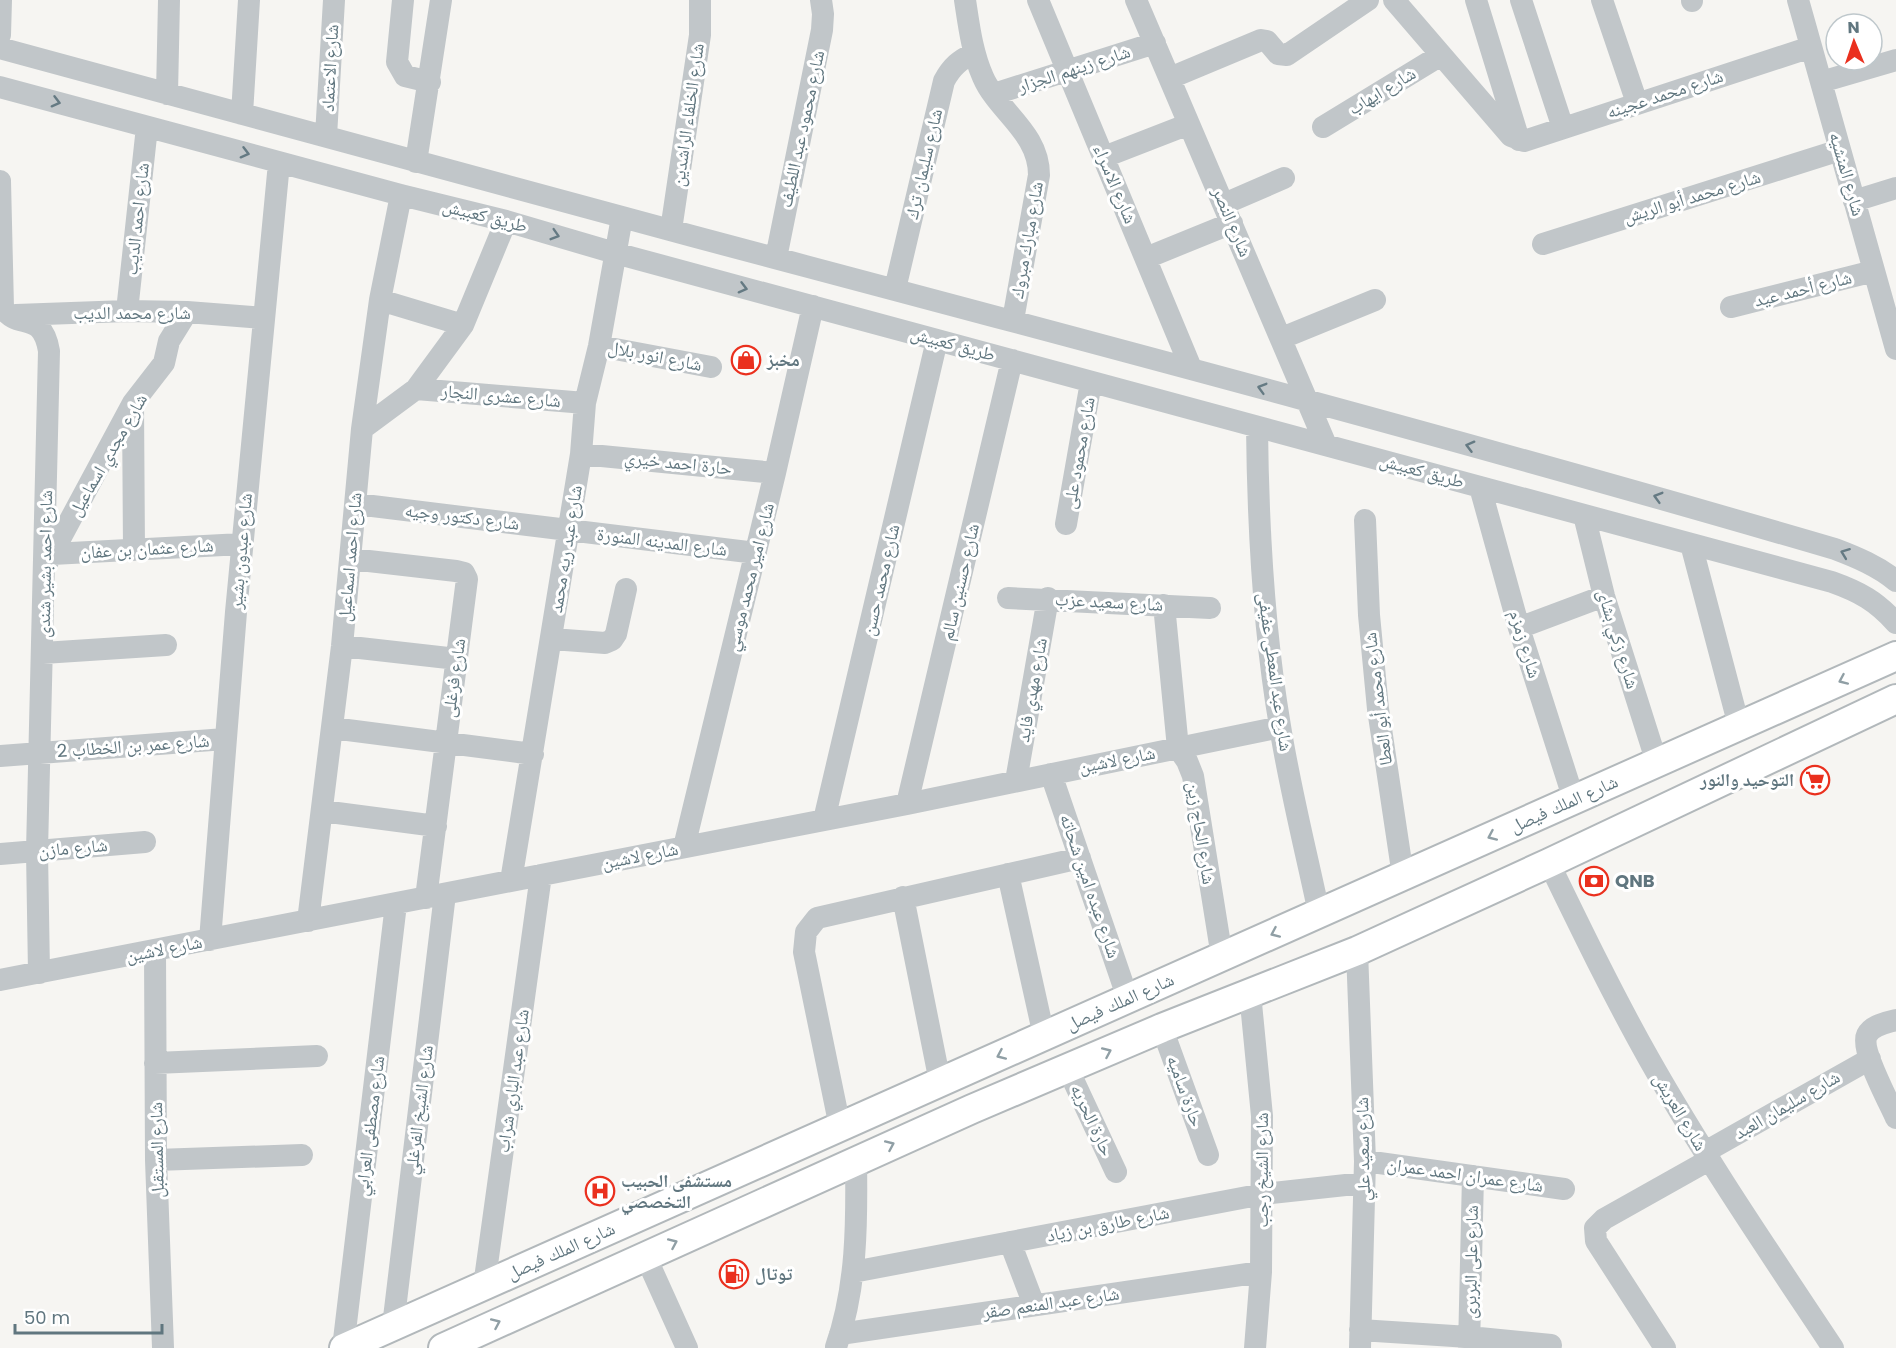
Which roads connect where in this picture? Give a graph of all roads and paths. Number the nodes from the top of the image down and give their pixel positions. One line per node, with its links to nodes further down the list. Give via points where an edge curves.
1 (1, 0): 18 (street)
2 (169, 0): 30 (street)
3 (249, 0): 33 (street)
4 (334, 0): 38 (street, شارع الاعتماد)
5 (403, 0): 27 (street, via 397,62 405,76)
6 (441, 0): 27 (street)
7 (700, 0): 52 (street, شارع الخلفاء الراشدين, via 700,35)
8 (821, 0): 55 (street, شارع محمود عبد اللطيف, via 822,30)
9 (965, 0): 22 (street, شارع مبارك مبروك)
10 (1038, 0): 25 (street, شارع الاسراء)
11 (1136, 0): 19 (street, شارع النصر)
12 (1368, 0): 26 (street, via 1287,55 1278,54 1267,41 1261,40)
13 (1394, 0): 23 (street)
14 (1476, 0): 39 (street)
15 (1521, 0): 37 (street)
16 (1602, 0): 32 (street)
17 (1798, 0): 20 (street, شارع المنشيه)
18 (0, 35)
19 (1155, 43): 25 (street, شارع زينهم الجزار); 26 (street, شارع النصر)
20 (1811, 47): 28 (street, شارع المنشيه); 32 (street, شارع محمد عجينه)
21 (0, 48): 30 (street, طريق كعبيش)
22 (974, 53): 31 (street, شارع مبارك مبروك, via 983,79); 58 (street, شارع سليمان ترك, via 959,60 944,81)
23 (1441, 55): 36 (street, شارع ايهاب); 39 (street, via 1510,136)
24 (1896, 60): 28 (street)
25 (1068, 70): 31 (street, شارع زينهم الجزار); 41 (street, شارع الاسراء)
26 (1170, 78): 34 (street, شارع النصر)
27 (430, 82): 43 (street)
28 (1821, 82): 40 (street, شارع المنشيه)
29 (0, 87): 35 (street, طريق كعبيش, one-way to 35)
30 (167, 93): 33 (street, طريق كعبيش)
31 (994, 94): 67 (street, شارع مبارك مبروك, via 1033,145 1039,161)
32 (1636, 103): 37 (street, شارع محمد عجينه)
33 (242, 114): 38 (street, طريق كعبيش)
34 (1189, 124): 41 (street); 49 (street, شارع النصر)
35 (147, 127): 42 (street, طريق كعبيش, one-way to 42); 63 (street, شارع احمد الديب)
36 (1323, 127)
37 (1563, 129): 39 (street, شارع محمد عجينه)
38 (326, 136): 43 (street, طريق كعبيش)
39 (1519, 140)
40 (1840, 150): 48 (street, شارع المنشيه); 53 (street, شارع محمد أبو الريش)
41 (1104, 157): 56 (street, شارع الاسراء)
42 (279, 162): 47 (street, طريق كعبيش); 66 (street, شارع عبدون بشير)
43 (416, 162): 50 (street, طريق كعبيش)
44 (1284, 178): 49 (street)
45 (0, 181): 65 (street, via 2,302)
46 (1896, 188): 48 (street)
47 (401, 195): 51 (street, طريق كعبيش); 59 (street, شارع احمد اسماعيل)
48 (1854, 201): 57 (street, شارع المنشيه)
49 (1228, 214): 56 (street); 69 (street, شارع النصر)
50 (622, 217): 52 (street, طريق كعبيش); 54 (street, شارع عبد ريه محمد)
51 (506, 221): 54 (street, طريق كعبيش, one-way to 54); 68 (street)
52 (671, 230): 55 (street, طريق كعبيش)
53 (1543, 244)
54 (615, 253): 61 (street, طريق كعبيش, one-way to 61); 71 (street, شارع عبد ريه محمد)
55 (776, 258): 58 (street, طريق كعبيش)
56 (1146, 258): 75 (street, شارع الاسراء)
57 (1874, 271): 62 (street, شارع أحمد عيد); 72 (street, شارع المنشيه)
58 (894, 289): 67 (street, طريق كعبيش)
59 (380, 300): 68 (street); 82 (street, شارع احمد اسماعيل)
60 (1375, 300): 69 (street)
61 (813, 306): 70 (street, طريق كعبيش); 85 (street, شارع امير محمد موسي)
62 (1731, 307)
63 (127, 311): 64 (street, شارع محمد الديب); 65 (street, شارع محمد الديب)
64 (187, 312): 66 (street, شارع محمد الديب); 79 (street, شارع مجدي اسماعيل, via 169,341 164,363)
65 (6, 316): 99 (street, شارع احمد بشير شندى, via 33,322 42,330 49,351)
66 (264, 318): 94 (street, شارع عبدون بشير)
67 (1013, 320): 75 (street, طريق كعبيش)
68 (463, 326): 77 (street)
69 (1282, 338): 78 (street, شارع النصر)
70 (937, 340): 73 (street, طريق كعبيش); 131 (street, شارع محمد حسن)
71 (599, 346): 74 (street, شارع انور بلال); 80 (street, شارع عبد ريه محمد)
72 (1896, 349)
73 (1012, 360): 76 (street, طريق كعبيش); 129 (street, شارع حسنين سالم)
74 (711, 367)
75 (1191, 368): 78 (street, طريق كعبيش, one-way to 75)
76 (1091, 382): 81 (street, طريق كعبيش); 91 (street, شارع محمود على)
77 (416, 389): 80 (street, شارع عشرى النجار); 82 (street)
78 (1309, 402): 83 (street, شارع النصر); 87 (street, طريق كعبيش, one-way to 78)
79 (133, 403): 96 (street); 99 (street, شارع مجدي اسماعيل)
80 (585, 403): 84 (street, شارع عبد ريه محمد)
81 (1257, 427): 83 (street, طريق كعبيش); 117 (street, شارع عبد المعطى عفيفى, via 1261,563)
82 (362, 429): 88 (street, شارع احمد اسماعيل)
83 (1326, 445): 86 (street, طريق كعبيش)
84 (582, 454): 85 (street, حارة احمد خيري); 93 (street, شارع عبد ريه محمد)
85 (775, 473): 97 (street, شارع امير محمد موسي)
86 (1480, 487): 89 (street, طريق كعبيش); 108 (street, شارع زمزم)
87 (1626, 488): 92 (street); 100 (street, طريق كعبيش, one-way to 87, via 1835,549)
88 (356, 504): 93 (street, شارع دكتور وجيه); 98 (street, شارع احمد اسماعيل)
89 (1584, 515): 92 (street, طريق كعبيش); 102 (street, شارع زكي بشاى)
90 (1365, 520): 141 (street, شارع محمد أبو العطا, via 1378,709)
91 (1066, 524)
92 (1616, 524): 95 (street, طريق كعبيش)
93 (569, 530): 97 (street, شارع المدينه المنورة); 109 (street, شارع عبد ريه محمد)
94 (242, 544): 96 (street, شارع عثمان بن عفان); 119 (street, شارع عبدون بشير)
95 (1691, 544): 107 (street, طريق كعبيش, via 1858,591); 116 (street)
96 (134, 550): 99 (street, شارع عثمان بن عفان)
97 (756, 553): 134 (street, شارع امير محمد موسي)
98 (351, 559): 111 (street, شارع احمد اسماعيل); 114 (street, شارع فرغلى, via 456,571 466,576)
99 (49, 561): 112 (street, شارع احمد بشير شندى)
100 (1896, 581)
101 (626, 589): 109 (street, via 612,640 605,643)
102 (1604, 596): 108 (street); 125 (street, شارع زكي بشاى)
103 (1008, 598): 104 (street, شارع سعيد عزب)
104 (1048, 598): 105 (street, شارع سعيد عزب); 127 (street, شارع مهدي فايد)
105 (1164, 605): 106 (street, شارع سعيد عزب); 121 (street, شارع الحاج زين)
106 (1210, 608)
107 (1896, 623)
108 (1520, 628): 128 (street, شارع زمزم)
109 (552, 639): 123 (street, شارع عبد ريه محمد)
110 (166, 645): 112 (street)
111 (342, 646): 114 (street); 118 (street, شارع احمد اسماعيل)
112 (43, 653): 122 (street, شارع احمد بشير شندى)
113 (1896, 656): 116 (main road, شارع الملك فيصل, one-way to 116)
114 (457, 658): 120 (street, شارع فرغلى)
115 (1896, 699): 138 (main road)
116 (1739, 726): 125 (main road, شارع الملك فيصل)
117 (1280, 727): 121 (street, شارع لاشين); 146 (street, شارع عبد المعطى عفيفى)
118 (332, 728): 120 (street); 130 (street, شارع احمد اسماعيل)
119 (225, 739): 122 (street, شارع عمر بن الخطاب 2); 148 (street, شارع عبدون بشير)
120 (445, 743): 123 (street); 132 (street, شارع فرغلى)
121 (1178, 748): 126 (street, شارع لاشين); 151 (street, شارع الحاج زين, via 1193,776)
122 (40, 753): 124 (street, شارع عمر بن الخطاب 2); 135 (street, شارع احمد بشير شندى)
123 (533, 754): 142 (street, شارع عبد ريه محمد)
124 (0, 756)
125 (1657, 763): 128 (main road, شارع الملك فيصل)
126 (1052, 774): 127 (street, شارع لاشين); 137 (street, شارع عبده امين شحاته)
127 (1016, 781): 129 (street, شارع لاشين)
128 (1574, 800): 141 (main road, شارع الملك فيصل, one-way to 141)
129 (907, 804): 131 (street, شارع لاشين)
130 (322, 811): 132 (street); 147 (street, شارع احمد اسماعيل)
131 (824, 820): 134 (street, شارع لاشين)
132 (436, 826): 143 (street, شارع فرغلى)
133 (145, 842): 135 (street, شارع مازن)
134 (684, 847): 140 (street, شارع لاشين)
135 (37, 851): 136 (street, شارع مازن); 152 (street, شارع احمد بشير شندى)
136 (0, 855)
137 (1080, 858): 139 (street); 155 (street, شارع عبده امين شحاته)
138 (1549, 863): 150 (main road); 168 (street, شارع العريش, via 1598,964)
139 (1008, 874): 144 (street); 158 (street)
140 (541, 875): 142 (street, شارع لاشين); 181 (street, شارع عبد الباري شراب)
141 (1403, 876): 146 (main road, شارع الملك فيصل)
142 (511, 881): 143 (street, شارع لاشين)
143 (435, 896): 145 (street, شارع لاشين); 184 (street, شارع الشيخ الفرغلي)
144 (903, 897): 163 (street); 165 (street, via 817,918 806,932 804,952)
145 (396, 904): 147 (street, شارع لاشين); 190 (street, شارع مصطفى العرابي)
146 (1319, 913): 151 (main road, شارع الملك فيصل, one-way to 151)
147 (308, 921): 148 (street, شارع لاشين)
148 (210, 940): 149 (street, شارع لاشين)
149 (155, 951): 152 (street, شارع لاشين); 161 (street, شارع المستقبل)
150 (1357, 951): 154 (main road); 172 (street, شارع سعيد علي)
151 (1222, 957): 155 (main road, شارع الملك فيصل)
152 (39, 973): 153 (street, شارع لاشين)
153 (0, 980)
154 (1250, 993): 157 (main road); 175 (street, شارع الشيخ رجب, via 1262,1116)
155 (1128, 999): 158 (main road, شارع الملك فيصل)
156 (1896, 1020): 160 (street, via 1869,1032 1866,1043)
157 (1162, 1028): 162 (main road, one-way to 157); 167 (street, حارة ساميه)
158 (1044, 1036): 163 (main road, شارع الملك فيصل, one-way to 163)
159 (317, 1056): 161 (street)
160 (1870, 1059): 164 (street); 168 (street, شارع سليمان العبد)
161 (155, 1064): 169 (street, شارع المستقبل)
162 (1068, 1069): 170 (main road, one-way to 162); 171 (street, حارة الحريه)
163 (940, 1083): 165 (main road, شارع الملك فيصل)
164 (1896, 1118)
165 (840, 1127): 177 (main road, شارع الملك فيصل)
166 (302, 1155): 169 (street)
167 (1208, 1155)
168 (1707, 1156): 194 (street, شارع سليمان العبد, via 1595,1228 1596,1241); 195 (street, شارع العريش)
169 (156, 1160): 189 (street, شارع المستقبل)
170 (856, 1160): 178 (main road, one-way to 170); 179 (street)
171 (1116, 1172)
172 (1364, 1172): 173 (street, شارع عمران احمد عمران); 175 (street, شارع طارق بن زياد); 185 (street, شارع سعيد علي)
173 (1473, 1176): 174 (street, شارع عمران احمد عمران); 187 (street, شارع على البربرى)
174 (1564, 1189)
175 (1263, 1194): 176 (street, شارع طارق بن زياد); 180 (street, شارع الشيخ رجب)
176 (1010, 1242): 179 (street, شارع طارق بن زياد); 183 (street)
177 (560, 1252): 181 (main road, شارع الملك فيصل); 182 (main road)
178 (645, 1255): 182 (main road); 192 (street)
179 (853, 1272): 186 (street)
180 (1261, 1272): 183 (street, شارع عبد المنعم صقر); 193 (street, شارع الشيخ رجب)
181 (484, 1286): 184 (main road, شارع الملك فيصل)
182 (575, 1287): 191 (main road, one-way to 182)
183 (1034, 1305): 186 (street, شارع عبد المنعم صقر)
184 (393, 1326): 190 (main road, شارع الملك فيصل)
185 (1360, 1339): 187 (street)
186 (838, 1341)
187 (1469, 1342): 188 (street)
188 (1551, 1345)
189 (163, 1348)
190 (344, 1348)
191 (443, 1348)
192 (687, 1348)
193 (1255, 1348)
194 (1664, 1348)
195 (1833, 1348)

